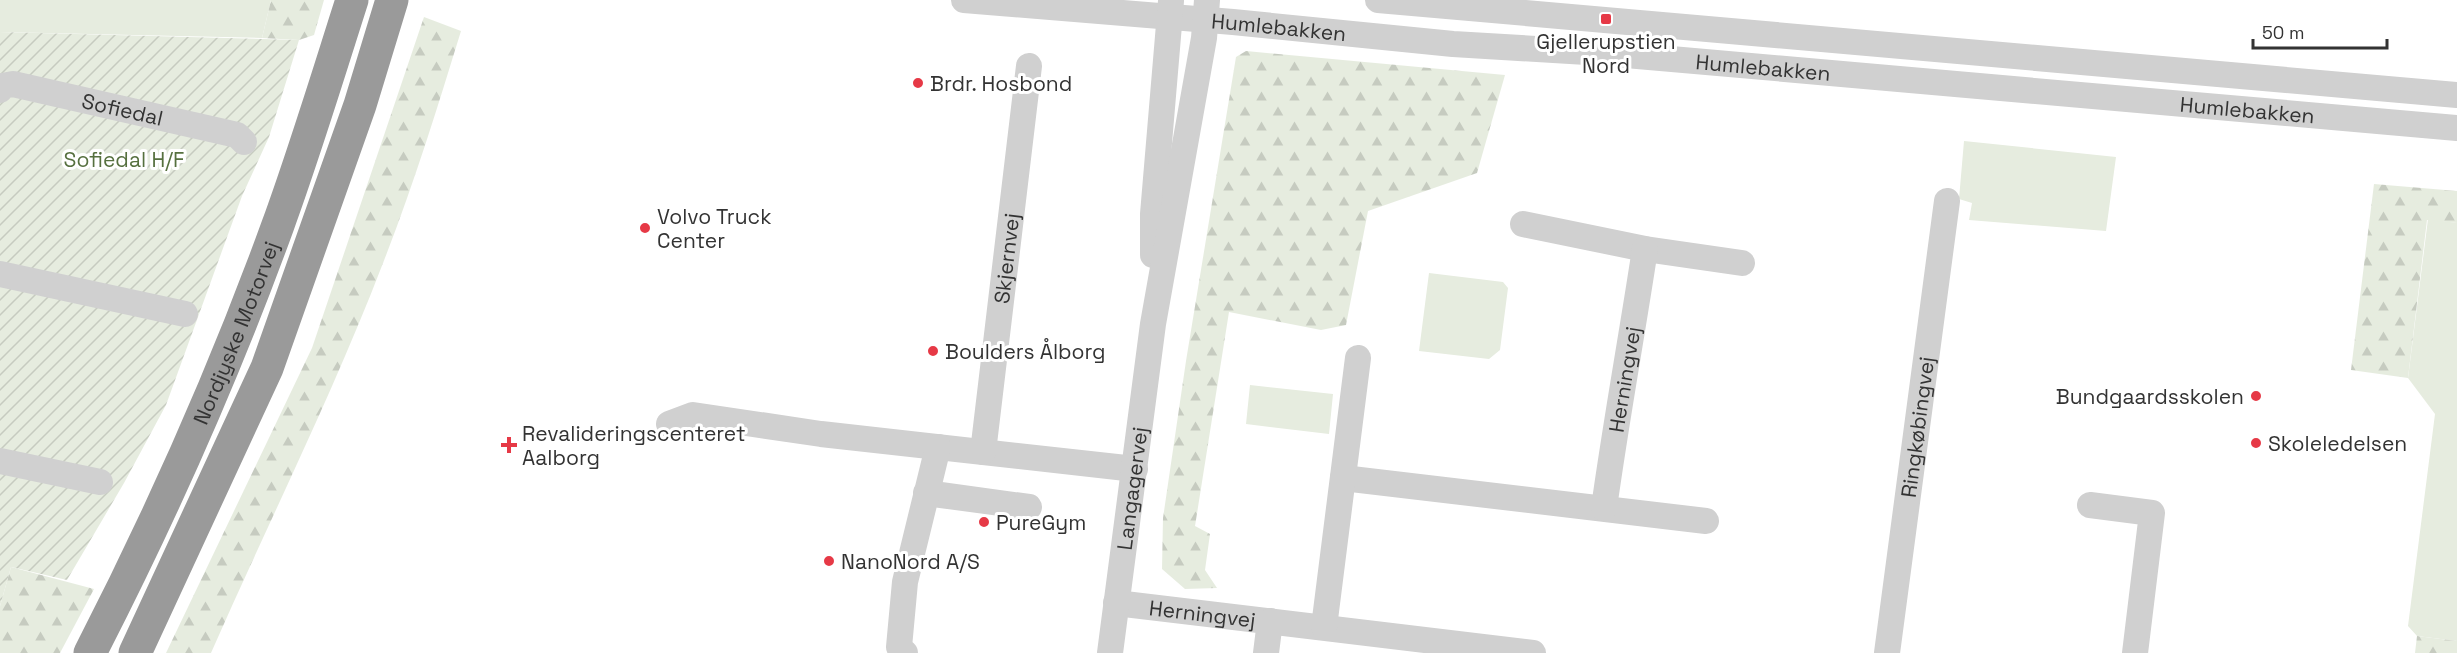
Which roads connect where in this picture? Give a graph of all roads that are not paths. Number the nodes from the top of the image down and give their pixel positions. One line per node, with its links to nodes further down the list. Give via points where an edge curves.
1 (351, 0): 36 (highway, Nordjyske Motorvej, via 278,224 229,353 174,479)
2 (392, 0): 37 (highway, Nordjyske Motorvej, via 360,105 267,368)
3 (964, 0): 5 (street, Humlebakken)
4 (1378, 0): 8 (street, Humlebakken)
5 (1188, 8): 9 (street, Humlebakken, via 1453,44 1603,53); 17 (street, Langagervej, via 1174,145 1177,190); 17 (street, Langagervej, via 1153,214)
6 (1029, 66): 21 (street, Skjernvej)
7 (0, 90): 10 (street, Sofiedal, via 13,84 237,135)
8 (2457, 95)
9 (2457, 128)
10 (244, 142)
11 (1947, 201): 42 (street, Ringkøbingvej)
12 (1523, 224): 13 (street)
13 (1645, 249): 14 (street); 29 (street, Herningvej)
14 (1742, 263)
15 (0, 274): 16 (street)
16 (185, 314)
17 (1153, 324): 23 (street, Langagervej)
18 (1358, 358): 24 (street)
19 (669, 424): 20 (street, via 693,416)
20 (938, 447): 21 (street); 26 (street)
21 (982, 452): 23 (street)
22 (0, 461): 25 (street)
23 (1135, 469): 31 (street, Langagervej)
24 (1343, 478): 29 (street); 33 (street)
25 (100, 482)
26 (927, 494): 28 (street); 38 (street, via 905,582 899,646)
27 (2090, 505): 43 (street, via 2152,513)
28 (1029, 507)
29 (1604, 508): 30 (street)
30 (1706, 521)
31 (1116, 603): 32 (street, Herningvej); 39 (street, Langagervej)
32 (1270, 621): 33 (street, Herningvej); 40 (street)
33 (1324, 627): 34 (street, Herningvej)
34 (1416, 646): 35 (street, Herningvej)
35 (1487, 650): 41 (street, Herningvej)
36 (90, 653)
37 (135, 653)
38 (905, 653)
39 (1110, 653)
40 (1266, 653)
41 (1533, 653)
42 (1887, 653)
43 (2135, 653)

